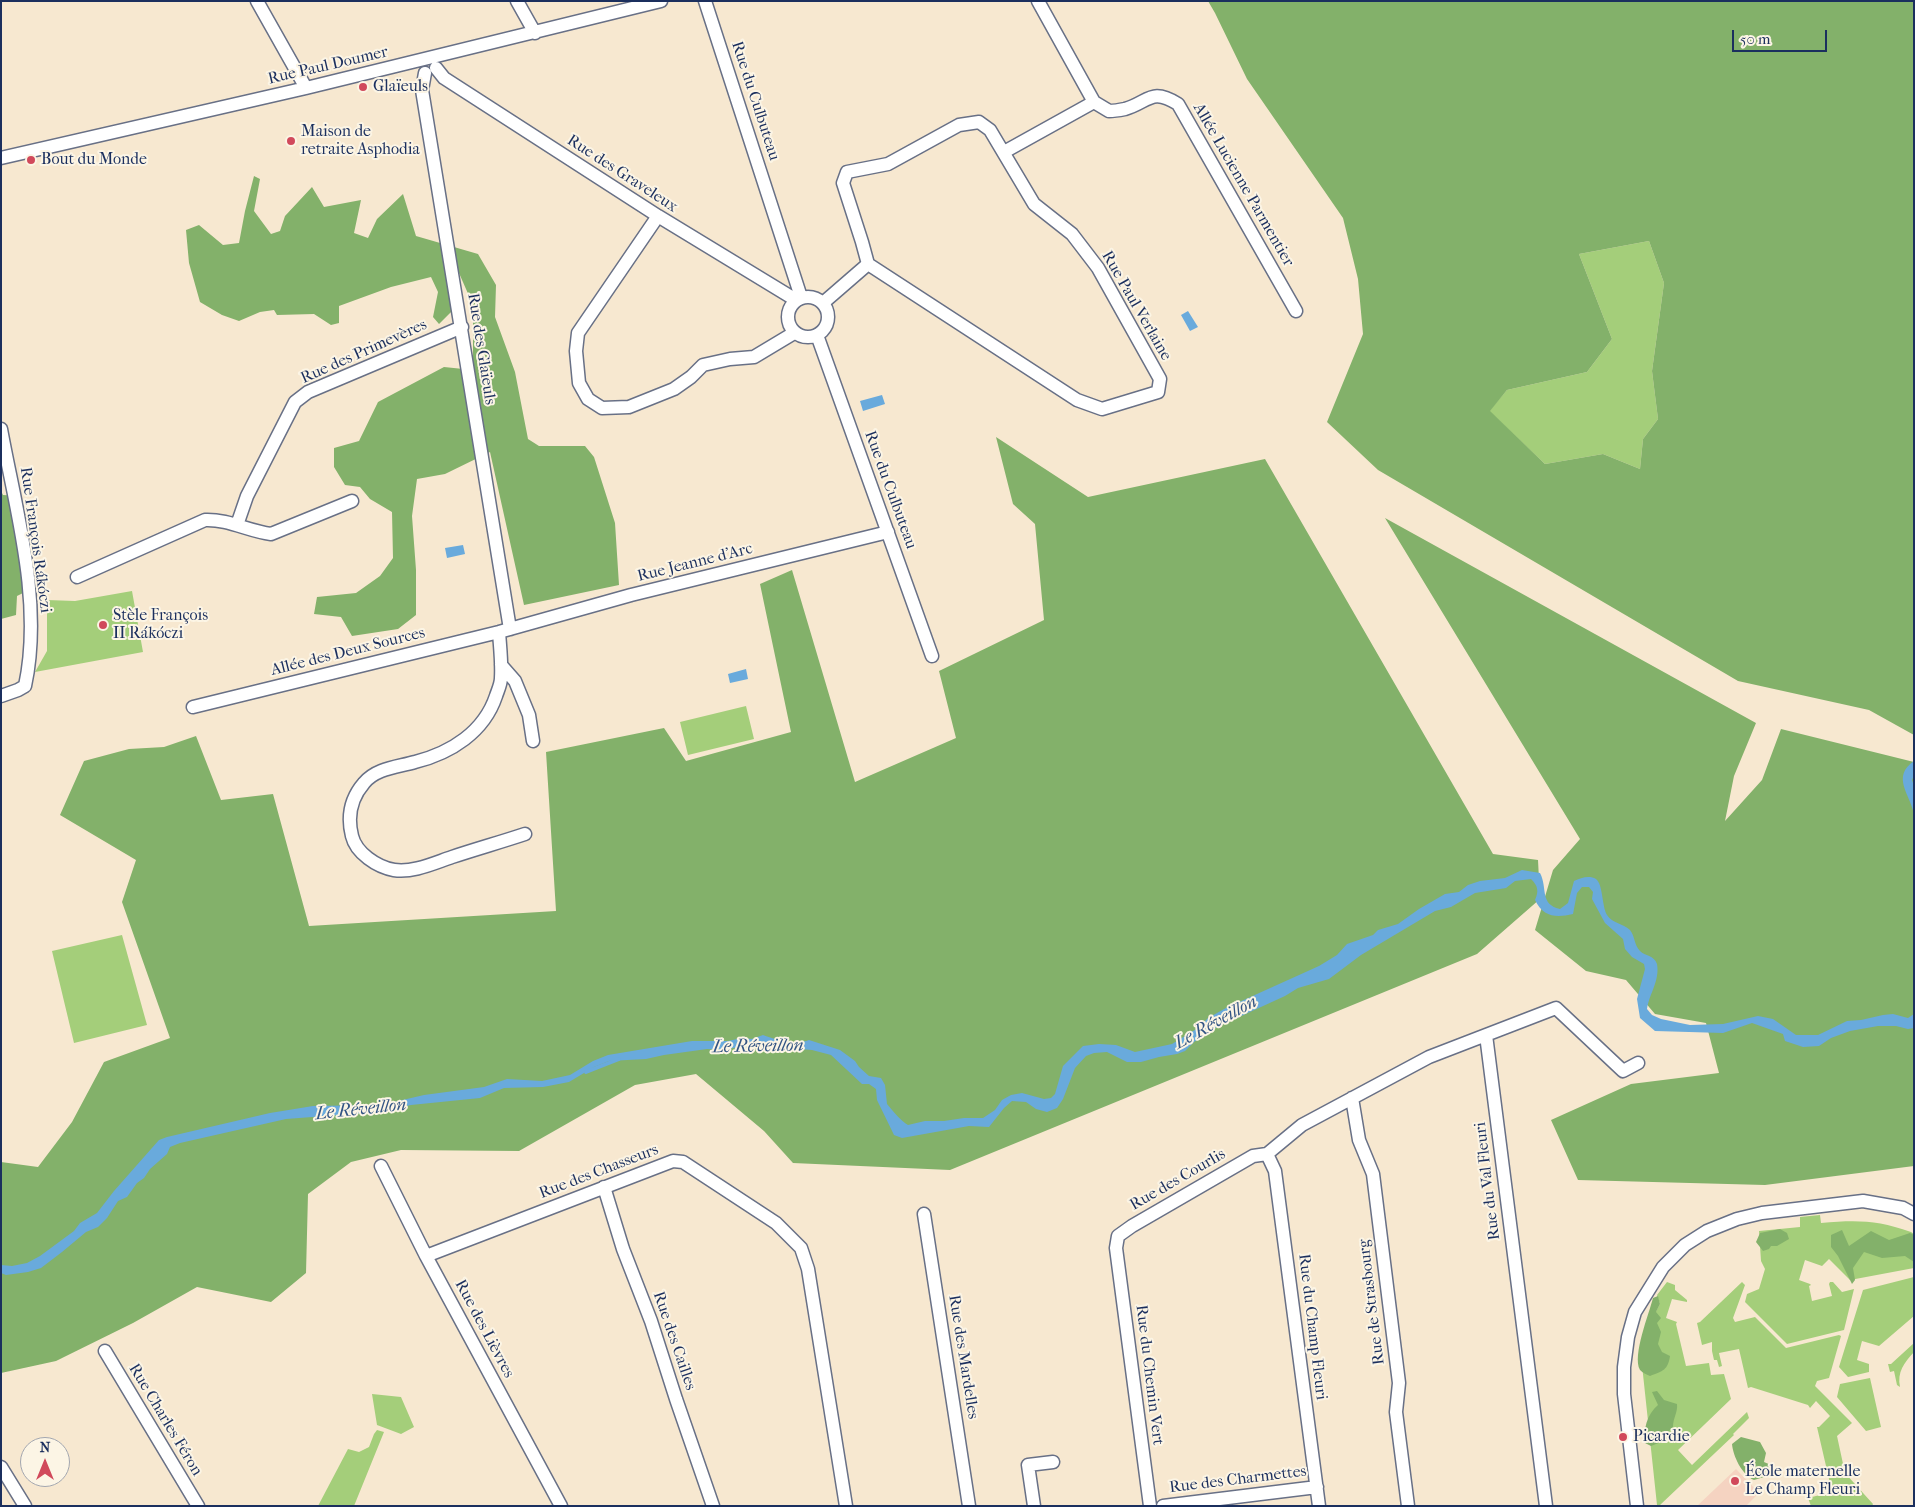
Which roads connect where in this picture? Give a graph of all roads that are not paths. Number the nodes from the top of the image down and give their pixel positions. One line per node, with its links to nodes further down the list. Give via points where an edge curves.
1 (257, 1): 9 (street)
2 (516, 1): 6 (street)
3 (661, 1): 6 (street, Rue Paul Doumer)
4 (705, 1): 15 (street, Rue du Culbuteau)
5 (1038, 1): 10 (street)
6 (534, 33): 8 (street, Rue Paul Doumer)
7 (409, 63): 8 (street, Rue Paul Doumer); 8 (street, Rue des Graveleux, via 419,74); 9 (street, Rue Paul Doumer)
8 (433, 66): 13 (street, Rue des Graveleux, via 444,78); 18 (street, Rue des Glaïeuls, via 422,90)
9 (306, 88): 12 (street, Rue Paul Doumer)
10 (1094, 102): 11 (street); 17 (street, Allée Lucienne Parmentier, via 1109,112 1147,98 1166,96 1178,104)
11 (1004, 152): 14 (street, Rue Paul Verlaine, via 990,130 979,122 959,125 888,164 847,172 843,183); 14 (street, Rue Paul Verlaine, via 1034,204 1072,234 1098,268 1160,379 1158,392 1102,409 1077,400)
12 (1, 158)
13 (658, 216): 15 (street, Rue des Graveleux); 19 (street, via 578,333 579,383 588,399 602,408 629,407 674,389 703,365 754,357)
14 (868, 264): 16 (street)
15 (799, 299): 16 (street, via 816,298); 19 (street, via 791,305 788,313 788,323)
16 (823, 303): 20 (street, via 828,323)
17 (1296, 311)
18 (462, 327): 23 (street, Rue des Primevères, via 308,392 295,402 247,496); 26 (street, Rue des Glaïeuls)
19 (794, 333): 20 (street, via 806,338)
20 (817, 335): 24 (street, Rue du Culbuteau)
21 (1, 429): 29 (street, Rue François Rákóczi, via 30,594 32,650 25,686)
22 (352, 501): 23 (street, via 271,534)
23 (236, 525): 25 (street, via 205,520)
24 (888, 532): 26 (street, Rue Jeanne d'Arc, via 631,595); 27 (street, Rue du Culbuteau)
25 (77, 577)
26 (505, 631): 28 (street, Rue des Glaïeuls); 30 (street, Allée des Deux Sources)
27 (932, 656)
28 (501, 665): 31 (street, via 515,680 529,715); 32 (street, Rue des Glaïeuls, via 501,680 492,706 472,734 446,752 389,768 365,781 352,801 350,827 352,838 368,858 394,870 419,868)
29 (1, 696)
30 (193, 707)
31 (533, 740)
32 (524, 834)
33 (1486, 1035): 34 (street, via 1556,1008 1623,1072); 35 (street, via 1429,1057); 58 (street, Rue du Val Fleuri)
34 (1638, 1063)
35 (1352, 1098): 36 (street, via 1302,1125); 57 (street, Rue de Strasbourg, via 1359,1140 1373,1174 1399,1383 1397,1419)
36 (1267, 1154): 41 (street, Rue des Courlis, via 1253,1156 1132,1226 1118,1236); 46 (street, Rue du Champ Fleuri, via 1275,1171)
37 (380, 1166): 42 (street, Rue des Lièvres)
38 (604, 1187): 42 (street, Rue des Chasseurs); 50 (street, Rue des Cailles); 51 (street, Rue des Chasseurs, via 673,1160 683,1162 776,1223 801,1248 808,1269)
39 (924, 1214): 52 (street, Rue des Mardelles)
40 (1914, 1214): 59 (street, via 1903,1208 1863,1201 1762,1213 1706,1230 1663,1267 1635,1312 1624,1367 1624,1394)
41 (1116, 1248): 54 (street, Rue du Chemin Vert)
42 (426, 1256): 49 (street, Rue des Lièvres)
43 (105, 1351): 48 (street, Rue Charles Féron)
44 (1053, 1462): 53 (street, via 1028,1465)
45 (1, 1467): 47 (street)
46 (1317, 1487): 55 (street, Rue des Charmettes); 56 (street, Rue du Champ Fleuri)
47 (24, 1506)
48 (198, 1506)
49 (561, 1506)
50 (713, 1506)
51 (846, 1506)
52 (969, 1506)
53 (1034, 1506)
54 (1150, 1506)
55 (1163, 1506)
56 (1319, 1506)
57 (1408, 1506)
58 (1546, 1506)
59 (1637, 1506)

